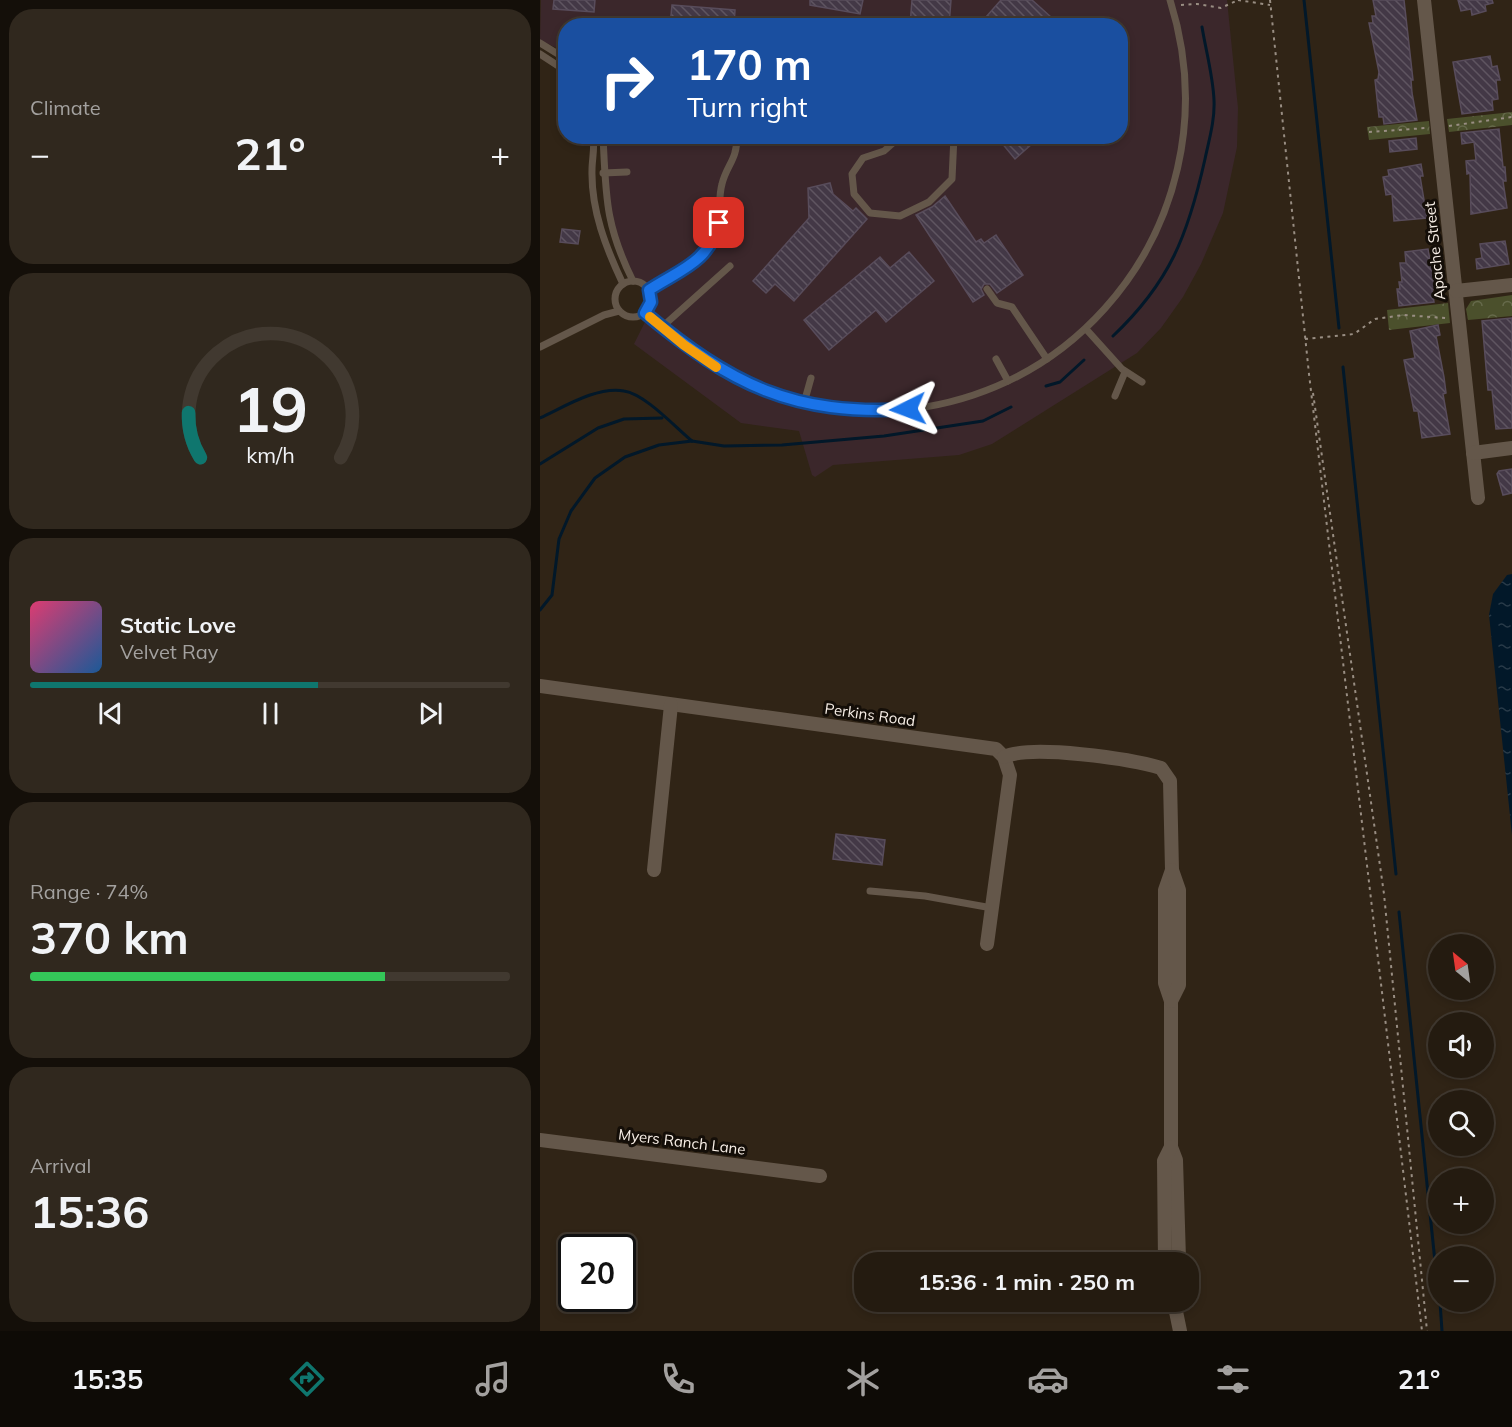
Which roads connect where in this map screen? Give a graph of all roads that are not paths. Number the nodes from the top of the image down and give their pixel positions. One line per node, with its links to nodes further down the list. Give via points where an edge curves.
1 (1424, 0): 20 (street, Apache Street)
2 (1171, 4): 24 (lane, via 1186,81 1178,170 1165,212 1140,263)
3 (540, 44): 5 (lane)
4 (540, 54): 6 (lane)
5 (558, 54)
6 (558, 66)
7 (593, 144): 16 (lane, via 596,208)
8 (603, 144): 13 (lane)
9 (737, 144): 18 (lane, via 736,157 724,176 714,240 704,255)
10 (892, 144): 11 (lane, via 863,159 852,174 854,194 870,213 900,216 929,202 952,179)
11 (954, 144)
12 (627, 172): 13 (lane)
13 (603, 173): 15 (lane, via 608,217)
14 (730, 266): 23 (lane)
15 (633, 281): 16 (lane); 18 (lane)
16 (623, 284): 21 (lane, via 615,300)
17 (1512, 285): 20 (street)
18 (649, 290): 22 (lane, via 651,302)
19 (987, 290): 27 (lane, via 998,303 1012,307)
20 (1456, 291): 35 (street, Apache Street)
21 (619, 311): 22 (lane, via 629,317); 25 (lane)
22 (645, 313): 23 (lane)
23 (662, 327): 33 (lane, via 725,373)
24 (1086, 329): 27 (lane); 28 (lane)
25 (540, 347)
26 (996, 359): 30 (lane)
27 (1047, 359): 30 (lane)
28 (1125, 372): 31 (lane); 32 (lane)
29 (811, 378): 33 (lane)
30 (1008, 381): 33 (lane, via 952,401 908,409 851,410)
31 (1142, 382)
32 (1114, 396)
33 (804, 403)
34 (1512, 448): 35 (street)
35 (1473, 453): 36 (street, Apache Street)
36 (1478, 498)
37 (540, 686): 38 (street, Perkins Road)
38 (671, 705): 39 (street, Perkins Road, via 996,749); 40 (street)
39 (1004, 758): 42 (street, via 1010,775); 45 (street, via 1013,753 1047,752 1142,762 1161,768 1170,781 1172,870 1179,891 1179,986 1171,1001)
40 (654, 870)
41 (870, 891): 42 (lane)
42 (992, 908): 43 (street)
43 (987, 944)
44 (540, 1140): 46 (street, Myers Ranch Lane)
45 (1171, 1147): 47 (street, via 1164,1161); 48 (street, via 1176,1160)
46 (820, 1176)
47 (1165, 1252)
48 (1179, 1252)
49 (1176, 1312): 50 (street)
50 (1180, 1331)

